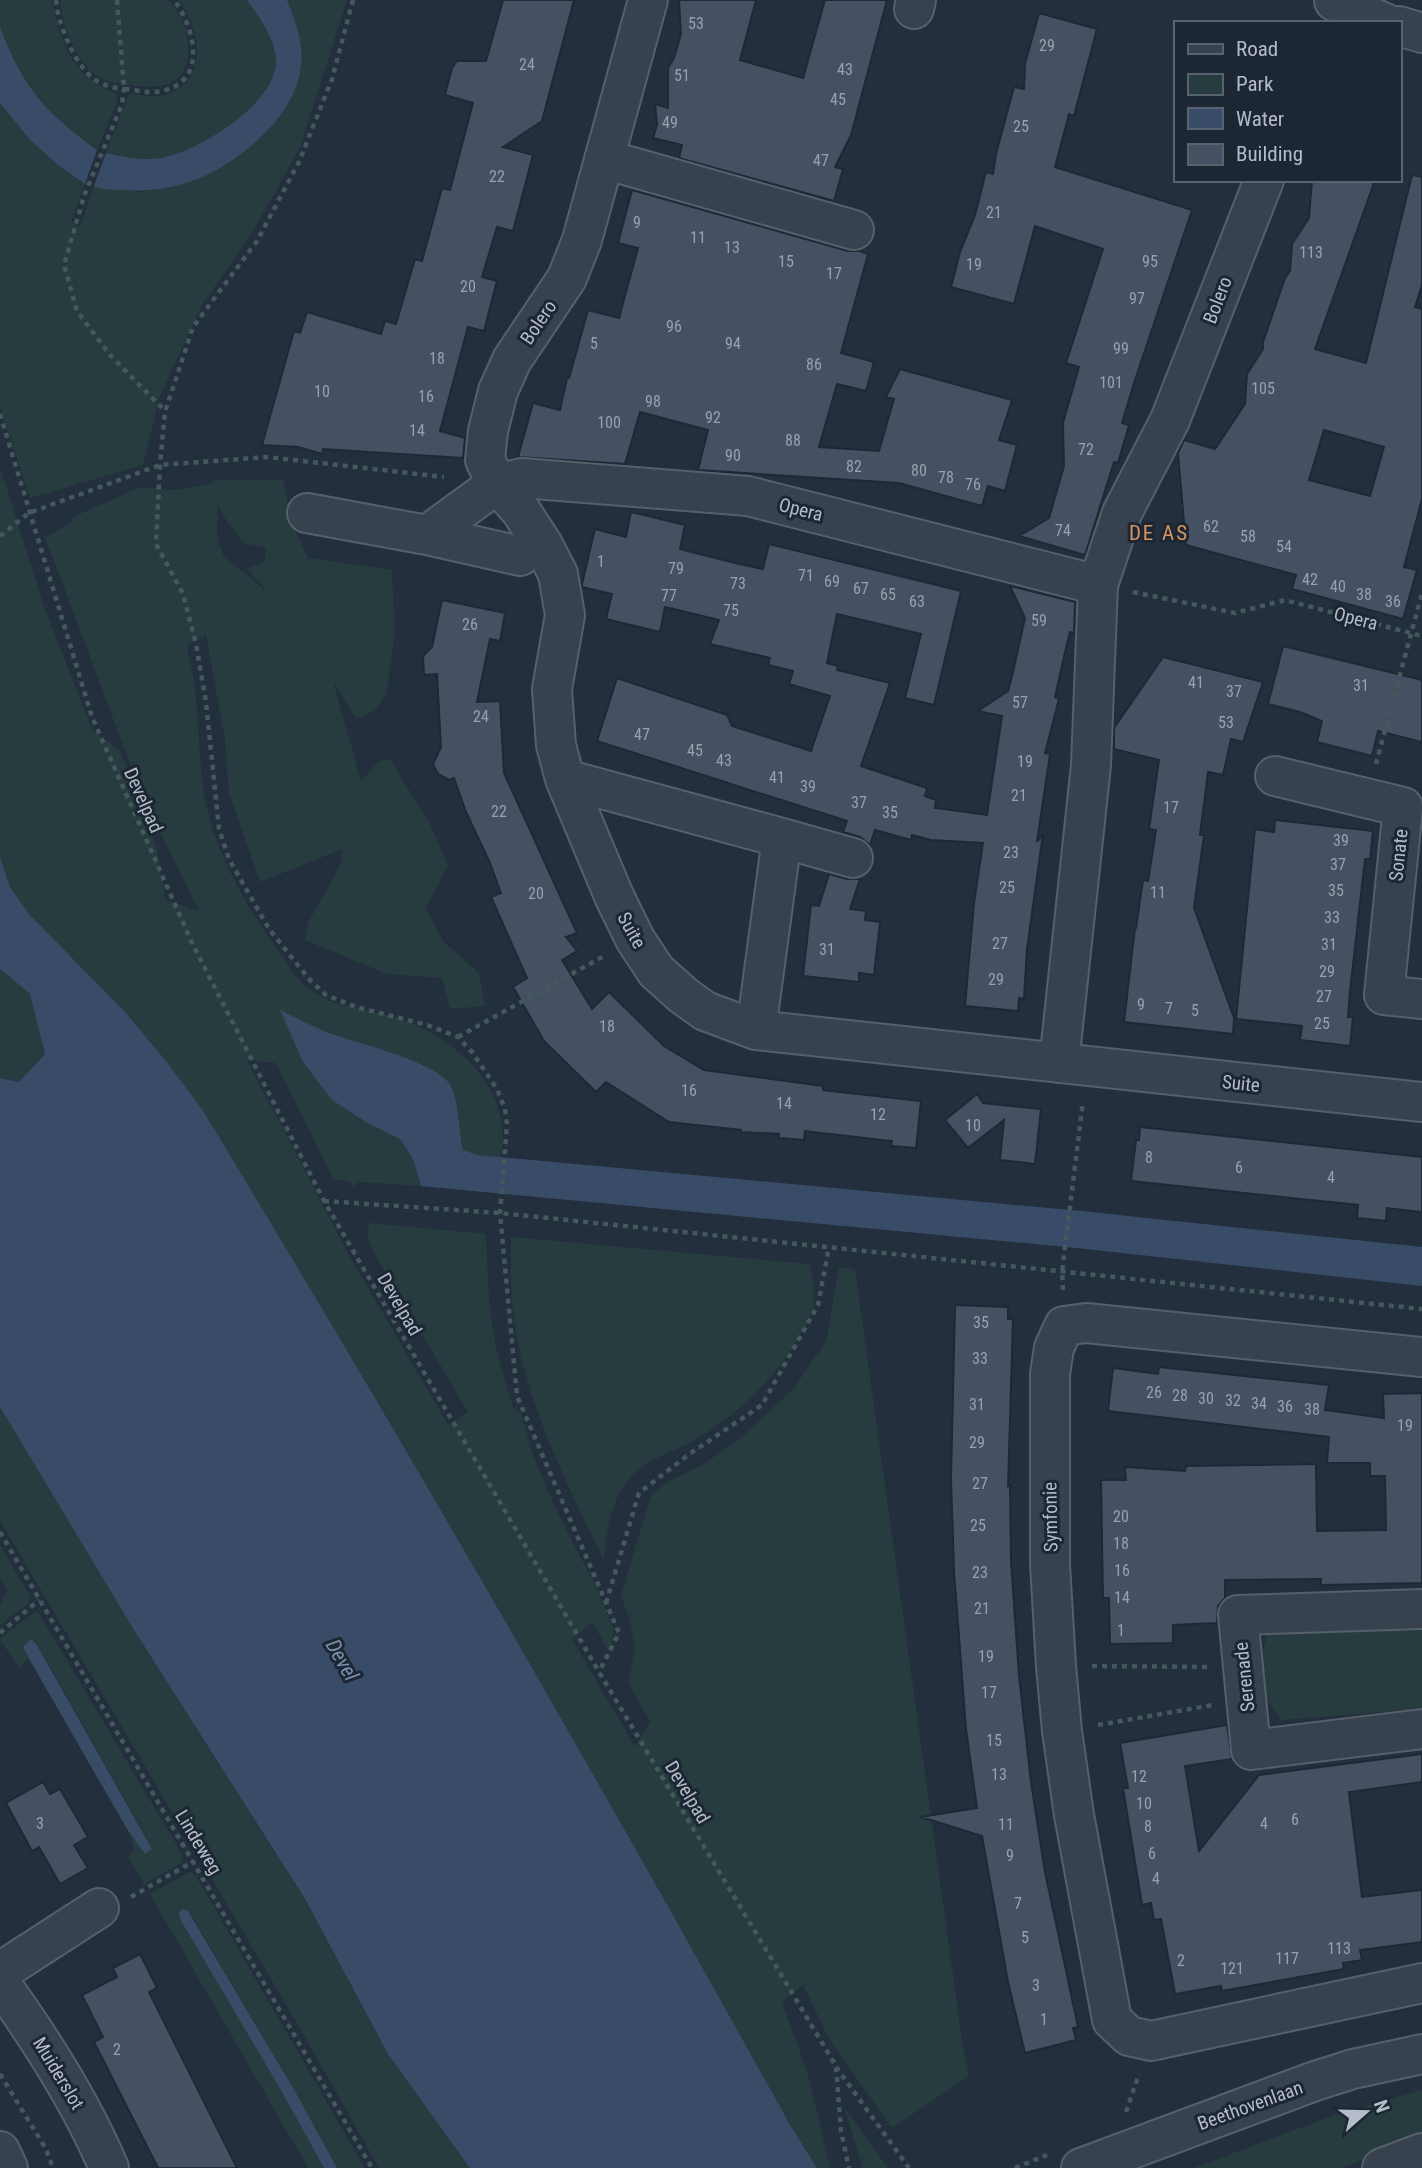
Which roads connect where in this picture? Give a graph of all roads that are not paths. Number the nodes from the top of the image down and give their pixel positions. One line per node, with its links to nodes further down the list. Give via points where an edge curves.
1 (648, 0): 7 (street, Bolero)
2 (1334, 0): 3 (street); 4 (street)
3 (1327, 21)
4 (1381, 21)
5 (1401, 27): 6 (street)
6 (1422, 33)
7 (604, 159): 9 (street); 10 (street, Bolero, via 567,278 512,360 498,391 485,460)
8 (1263, 182): 14 (street, Bolero, via 1170,420 1122,513)
9 (854, 230)
10 (497, 484): 12 (street); 14 (street, Opera, via 522,478 748,496); 16 (street, Suite, via 521,511 558,573 565,615 552,689 556,745)
11 (307, 513): 12 (street)
12 (427, 535): 13 (street)
13 (520, 556)
14 (1098, 585): 21 (street)
15 (1275, 776): 19 (street, Sonate, via 1404,807 1384,995)
16 (565, 779): 17 (street); 20 (street, Suite, via 614,896 656,971 705,1011)
17 (782, 838): 18 (street); 20 (street)
18 (853, 858)
19 (1422, 999)
20 (756, 1030): 21 (street, Suite)
21 (1073, 1065): 22 (street, Suite)
22 (1422, 1102)
23 (1422, 1357): 29 (street, Symfonie, via 1086,1323 1064,1326 1050,1374 1050,1564 1062,1731 1112,2020 1129,2036 1151,2040)
24 (1422, 1609): 25 (street, Serenade, via 1238,1615 1251,1750)
25 (1422, 1729)
26 (99, 1908): 27 (street)
27 (0, 1972)
28 (0, 1983): 34 (street, Muiderslot, via 64,2078)
29 (1422, 1983)
30 (1422, 2054): 35 (street, Beethovenlaan, via 1315,2081)
31 (0, 2151): 33 (street)
32 (1422, 2153): 36 (street)
33 (8, 2168)
34 (109, 2168)
35 (1081, 2168)
36 (1381, 2168)

